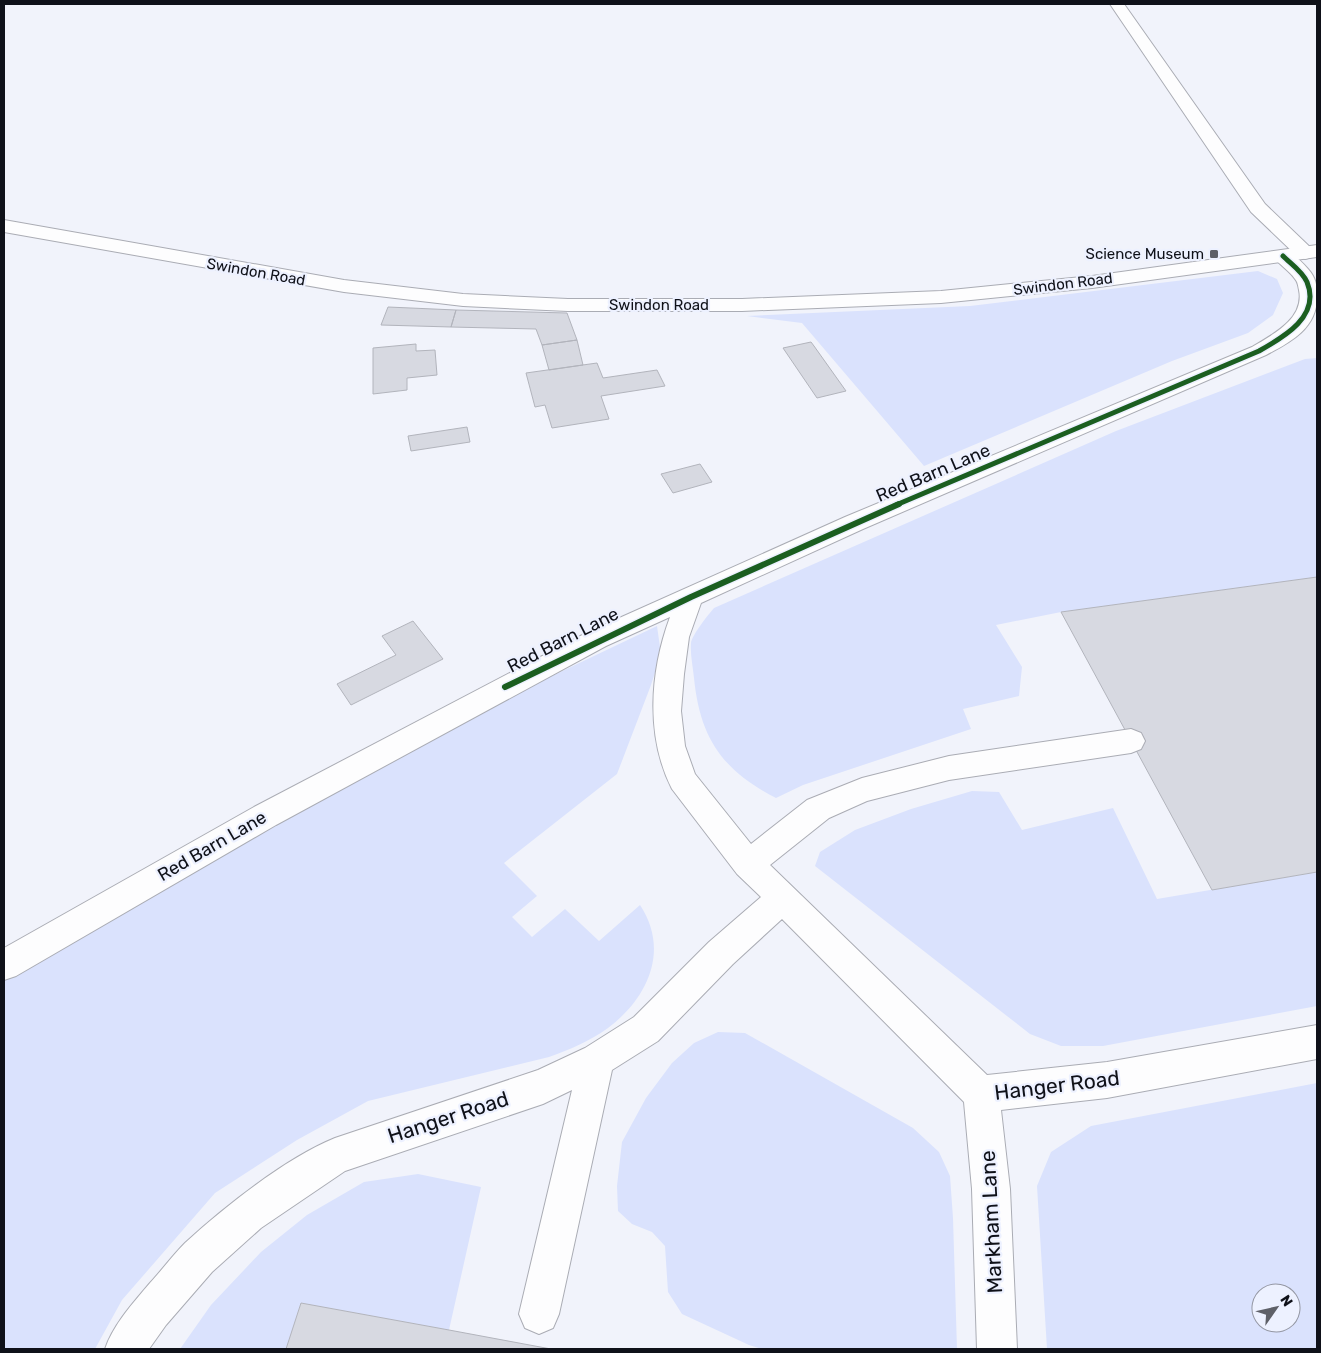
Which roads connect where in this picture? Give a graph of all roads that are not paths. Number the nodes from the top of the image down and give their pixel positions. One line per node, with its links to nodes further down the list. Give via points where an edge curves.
1 (1116, 4): 3 (street, Red Barn Lane, via 1258,208)
2 (4, 226): 3 (street, Swindon Road, via 320,284 518,303 680,306 936,297 1059,286)
3 (1302, 253): 4 (street, Red Barn Lane, via 1310,302 1307,316 1298,328 1283,338)
4 (691, 595): 6 (street, Hanger Road, via 676,637 670,674 667,711 671,746 682,780); 8 (street, Red Barn Lane, via 505,686 265,816)
5 (1131, 741): 6 (street, via 950,768 862,790 818,809)
6 (748, 864): 7 (street, Hanger Road)
7 (783, 898): 10 (street, Hanger Road, via 721,953 646,1029); 11 (street, Hanger Road)
8 (4, 965)
9 (1317, 1042): 11 (street, Hanger Road, via 1107,1080)
10 (597, 1060): 12 (street); 13 (street, Hanger Road, via 543,1086 335,1156 248,1215 198,1258 152,1311)
11 (981, 1094): 14 (street, Markham Lane, via 991,1189)
12 (539, 1314)
13 (125, 1349)
14 (997, 1349)

